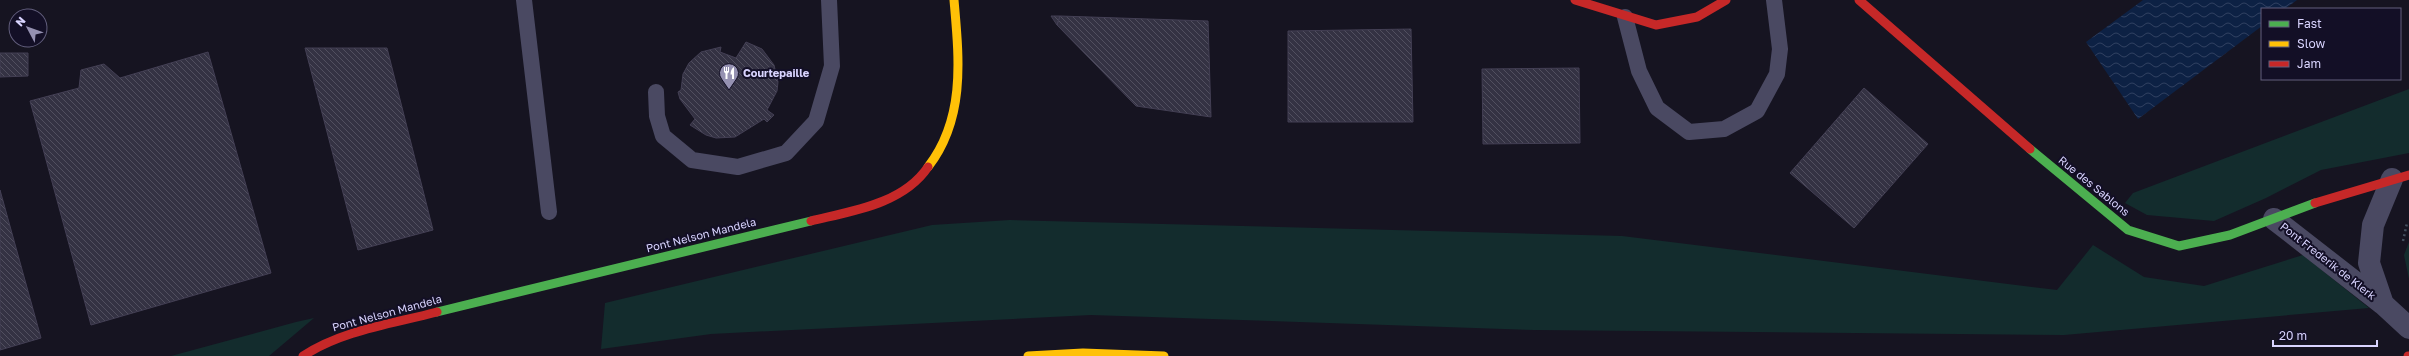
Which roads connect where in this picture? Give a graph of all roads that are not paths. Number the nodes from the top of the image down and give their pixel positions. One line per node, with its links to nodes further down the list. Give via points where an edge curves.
1 (524, 0): 11 (lane)
2 (829, 0): 9 (lane, via 832,66 816,121 786,153 738,167 692,160 663,136 657,116)
3 (954, 0): 15 (main road, Pont Nelson Mandela, via 959,62 957,102 950,134 917,182 893,196 787,227 353,333 323,343)
4 (1575, 0): 8 (main road)
5 (1726, 0): 8 (main road, via 1697,17 1656,24)
6 (1774, 0): 8 (lane, via 1780,49 1777,74 1757,111 1724,128 1689,132 1657,108 1639,71)
7 (1859, 0): 12 (main road, Rue des Sablons, via 2128,230 2179,246 2230,235)
8 (1625, 17)
9 (656, 92)
10 (2401, 177): 12 (main road, Rue des Sablons, via 2308,205); 13 (street, Pont Frederik de Klerk, via 2373,225 2369,263)
11 (549, 212)
12 (2274, 219): 13 (street, Pont Frederik de Klerk)
13 (2382, 304): 14 (street, Pont Frederik de Klerk)
14 (2409, 328)
15 (303, 356)
16 (1028, 356): 17 (main road, via 1083,353)
17 (1164, 356)

